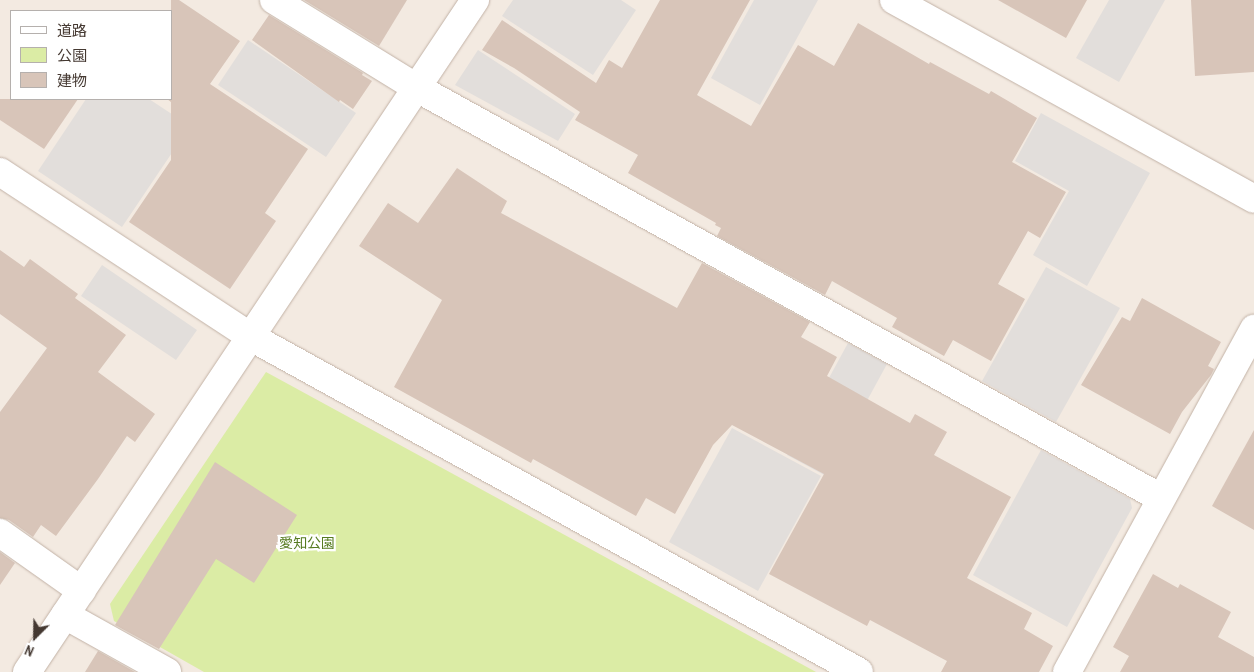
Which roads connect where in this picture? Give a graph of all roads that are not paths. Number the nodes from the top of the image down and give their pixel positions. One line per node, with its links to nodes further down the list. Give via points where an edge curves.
1 (274, 0): 4 (street)
2 (475, 0): 4 (street)
3 (894, 0): 6 (street)
4 (417, 88): 8 (street); 9 (street)
5 (0, 172): 8 (street)
6 (1254, 199)
7 (1254, 329): 9 (street)
8 (251, 337): 11 (street); 15 (street)
9 (1161, 498): 16 (street)
10 (0, 533): 11 (street)
11 (82, 591): 12 (street)
12 (65, 615): 13 (street); 14 (street)
13 (27, 672)
14 (167, 672)
15 (859, 672)
16 (1067, 672)

